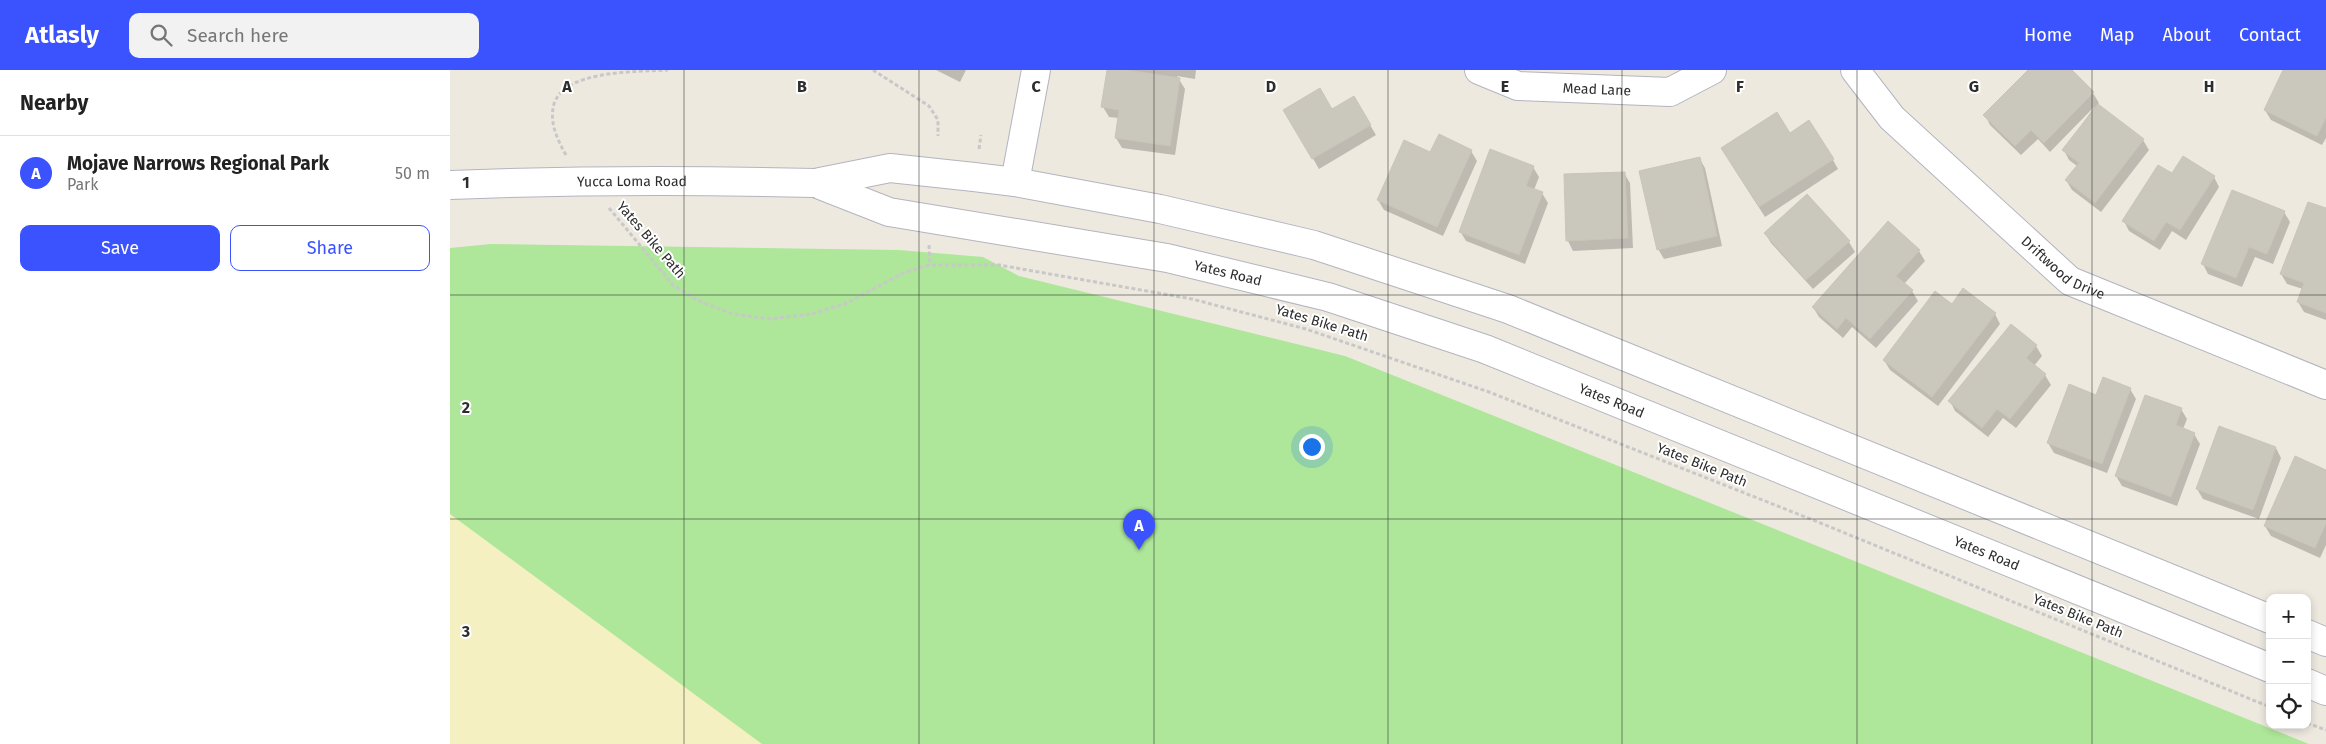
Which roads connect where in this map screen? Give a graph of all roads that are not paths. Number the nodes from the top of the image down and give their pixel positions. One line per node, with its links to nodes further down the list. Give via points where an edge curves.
1 (1036, 70): 5 (main road)
2 (1479, 70): 3 (main road, Mead Lane, via 1518,86 1670,92)
3 (1712, 70)
4 (1855, 70): 9 (main road, Driftwood Drive, via 1892,118 2070,281)
5 (1015, 182): 6 (main road, Yucca Loma Road, via 890,168); 10 (main road, via 1160,209 1314,245 1508,309)
6 (815, 183): 7 (main road, Yucca Loma Road, bridge, via 690,180); 8 (main road, Yucca Loma Road, via 889,212)
7 (450, 185)
8 (927, 217): 13 (main road, Yates Road, via 1167,258 1328,297 1475,346)
9 (2326, 385)
10 (2266, 617)
11 (2311, 636): 12 (main road)
12 (2326, 642)
13 (2266, 666)
14 (2311, 685): 15 (main road)
15 (2326, 691)

